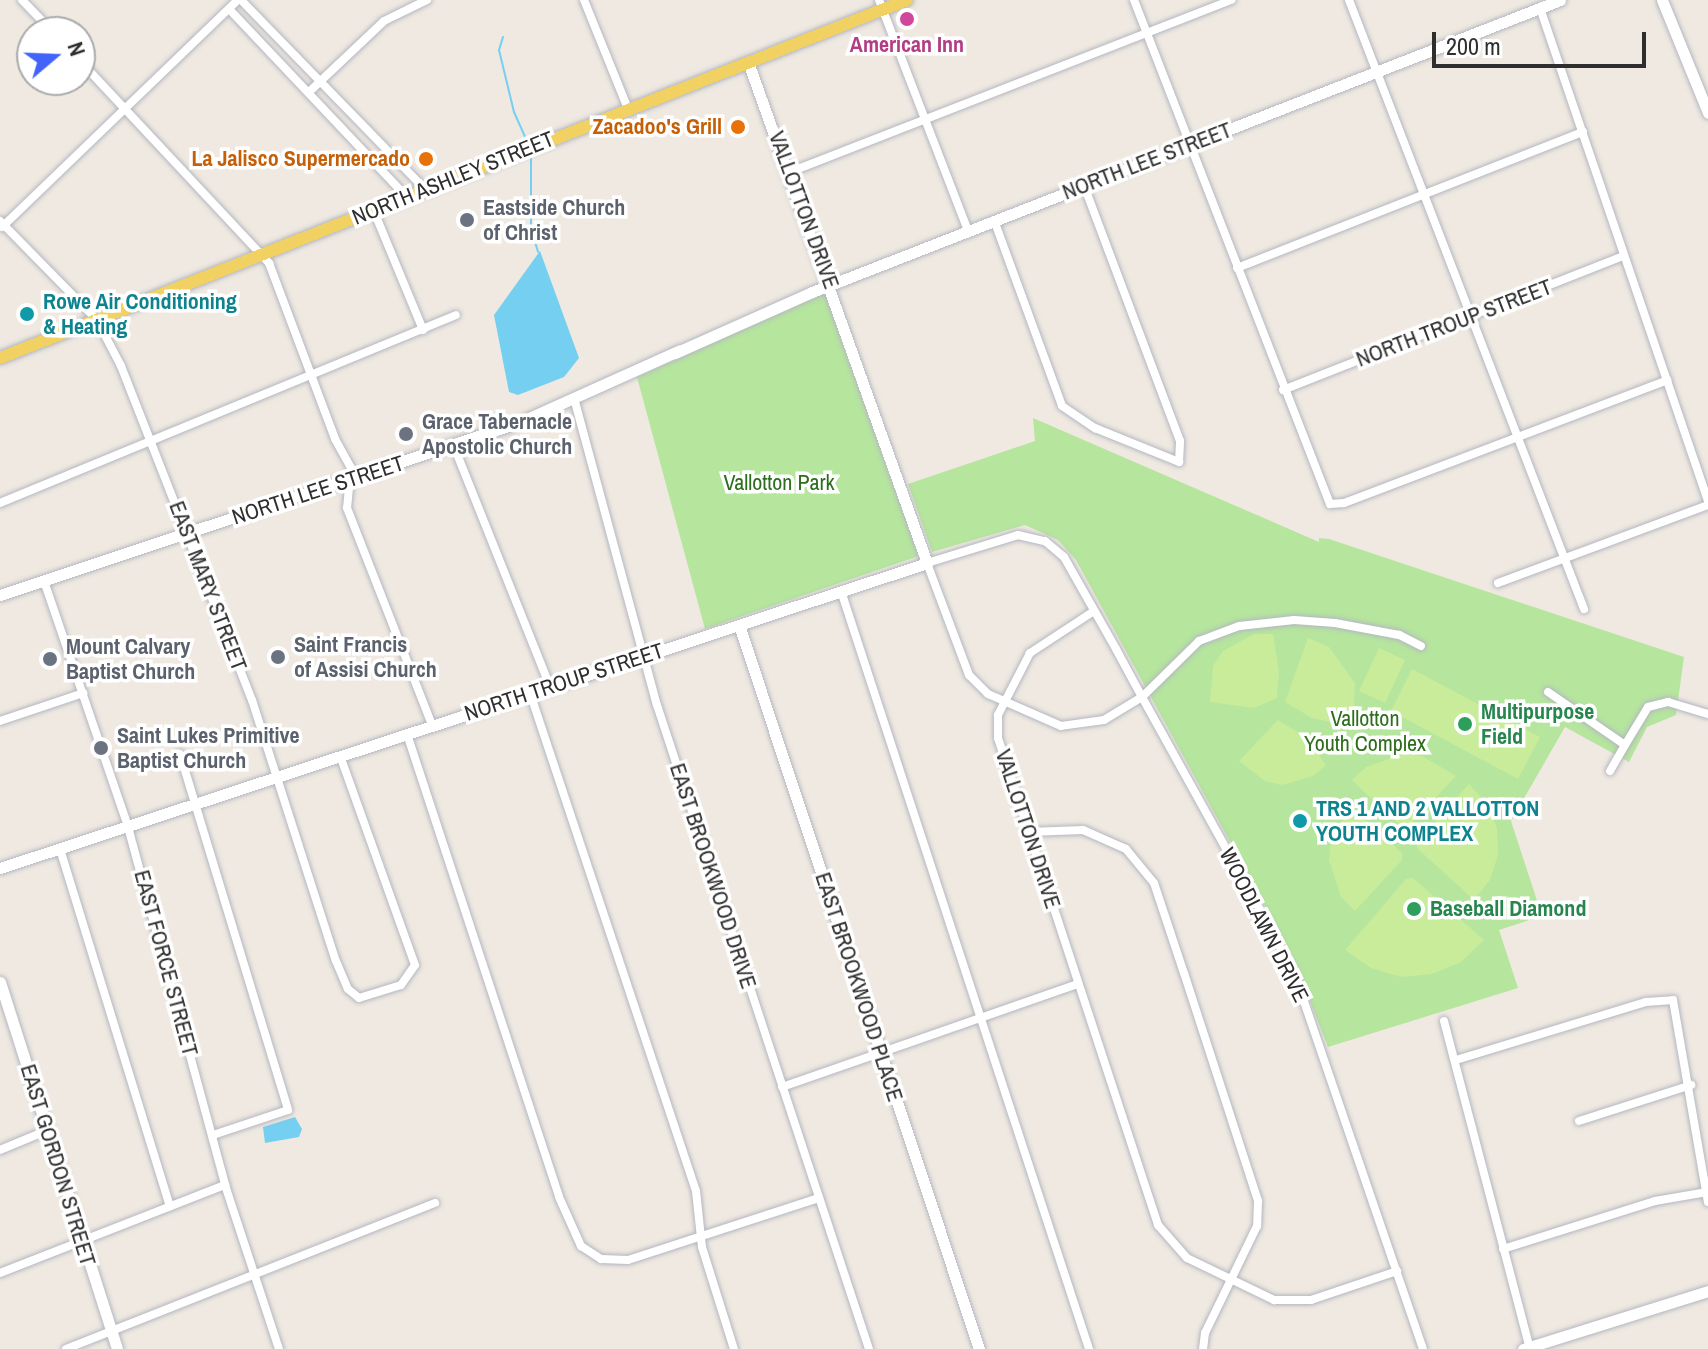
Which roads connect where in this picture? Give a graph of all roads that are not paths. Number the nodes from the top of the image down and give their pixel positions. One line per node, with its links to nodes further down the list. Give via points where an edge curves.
1 (22, 0): 14 (street)
2 (240, 0): 13 (street); 19 (street)
3 (427, 0): 19 (street, via 384,21)
4 (584, 0): 22 (street)
5 (907, 0): 11 (main road, NORTH ASHLEY STREET)
6 (1134, 0): 15 (street)
7 (1232, 0): 15 (street)
8 (1349, 0): 17 (street)
9 (1560, 0): 12 (street, NORTH LEE STREET)
10 (1662, 0): 23 (street)
11 (881, 5): 16 (main road, NORTH ASHLEY STREET); 24 (street)
12 (1540, 8): 17 (street, NORTH LEE STREET); 25 (street)
13 (229, 9): 20 (street); 21 (street)
14 (38, 16)
15 (1147, 33): 24 (street); 26 (street)
16 (748, 62): 22 (main road, NORTH ASHLEY STREET); 27 (street, VALLOTTON DRIVE)
17 (1377, 72): 26 (street, NORTH LEE STREET); 30 (street)
18 (96, 77): 21 (street)
19 (319, 81): 20 (street); 29 (street)
20 (309, 92): 31 (street)
21 (126, 108): 34 (street); 36 (street)
22 (628, 109): 29 (main road, NORTH ASHLEY STREET)
23 (1708, 113)
24 (926, 119): 27 (street); 35 (street)
25 (1583, 132): 30 (street); 37 (street)
26 (1190, 145): 28 (street, NORTH LEE STREET); 38 (street)
27 (790, 172): 39 (street, VALLOTTON DRIVE)
28 (1084, 185): 33 (street, NORTH LEE STREET); 33 (street, via 1180,441 1179,462 1095,428 1062,406)
29 (424, 188): 31 (main road, NORTH ASHLEY STREET)
30 (1424, 193): 38 (street); 41 (street)
31 (406, 196): 32 (main road, NORTH ASHLEY STREET)
32 (373, 209): 36 (main road, NORTH ASHLEY STREET); 43 (street)
33 (994, 220): 35 (street, NORTH LEE STREET)
34 (1, 225): 42 (street, EAST MARY STREET)
35 (968, 231): 39 (street, NORTH LEE STREET)
36 (262, 254): 42 (main road, NORTH ASHLEY STREET); 45 (street)
37 (1624, 256): 41 (street, NORTH TROUP STREET); 46 (street)
38 (1237, 268): 47 (street)
39 (832, 285): 48 (street, NORTH LEE STREET, via 719,329); 57 (street, VALLOTTON DRIVE)
40 (456, 315): 43 (street)
41 (1472, 316): 47 (street, NORTH TROUP STREET); 49 (street)
42 (97, 320): 44 (main road, NORTH ASHLEY STREET); 50 (street, EAST MARY STREET)
43 (423, 330): 45 (street)
44 (0, 358)
45 (313, 373): 50 (street); 52 (street)
46 (1667, 380): 49 (street); 54 (street)
47 (1283, 390): 49 (street, via 1325,498 1339,505)
48 (574, 398): 51 (street, NORTH LEE STREET); 66 (street, EAST BROOKWOOD DRIVE)
49 (1518, 437): 56 (street)
50 (151, 442): 53 (street); 55 (street, EAST MARY STREET)
51 (453, 444): 52 (street, NORTH LEE STREET); 67 (street)
52 (353, 480): 55 (street, NORTH LEE STREET); 75 (street, via 347,508)
53 (0, 503)
54 (1708, 503): 56 (street)
55 (189, 532): 58 (street, NORTH LEE STREET); 81 (street, EAST MARY STREET)
56 (1565, 558): 59 (street); 62 (street)
57 (927, 563): 60 (street, NORTH TROUP STREET); 63 (street, NORTH TROUP STREET, via 1018,535 1038,537 1064,557); 72 (street, VALLOTTON DRIVE, via 961,662 979,686)
58 (44, 581): 61 (street, NORTH LEE STREET); 69 (street, EAST FORCE STREET)
59 (1498, 583)
60 (841, 591): 64 (street, NORTH TROUP STREET); 90 (street)
61 (0, 595)
62 (1584, 609)
63 (1094, 611): 71 (street, WOODLAWN DRIVE); 72 (street, via 1034,649)
64 (739, 625): 66 (street, NORTH TROUP STREET); 92 (street, EAST BROOKWOOD PLACE)
65 (1421, 646): 71 (street, via 1399,635 1335,623 1294,620 1239,626 1199,641)
66 (644, 656): 67 (street, NORTH TROUP STREET); 95 (street, EAST BROOKWOOD DRIVE)
67 (550, 687): 70 (street, NORTH TROUP STREET)
68 (1548, 692): 77 (street)
69 (83, 693): 74 (street); 83 (street, EAST FORCE STREET)
70 (530, 693): 75 (street, NORTH TROUP STREET); 105 (street, via 696,1191)
71 (1142, 697): 72 (street, via 1104,720 1077,727); 108 (street, WOODLAWN DRIVE, via 1297,981)
72 (1004, 703): 84 (street, VALLOTTON DRIVE, via 998,715 999,743)
73 (1708, 714): 77 (street, via 1668,702 1648,707)
74 (0, 721)
75 (432, 725): 76 (street, NORTH TROUP STREET)
76 (407, 734): 79 (street, NORTH TROUP STREET); 105 (street, via 578,1242 595,1256 621,1261)
77 (1625, 745): 80 (street)
78 (180, 754): 82 (street)
79 (340, 756): 81 (street, NORTH TROUP STREET); 81 (street, EAST MARY STREET, via 415,965 401,985 386,991 359,998 348,989)
80 (1610, 771)
81 (277, 777): 82 (street, NORTH TROUP STREET)
82 (196, 805): 83 (street, NORTH TROUP STREET); 98 (street, via 288,1110)
83 (128, 827): 85 (street, NORTH TROUP STREET); 98 (street, EAST FORCE STREET)
84 (1028, 832): 88 (street, VALLOTTON DRIVE); 111 (street, via 1070,829 1107,837 1136,857 1154,883 1258,1201 1257,1226)
85 (60, 849): 86 (street, NORTH TROUP STREET); 104 (street)
86 (0, 868)
87 (0, 982): 89 (street, EAST GORDON STREET)
88 (1078, 984): 90 (street); 111 (street, VALLOTTON DRIVE, via 1164,1237 1187,1258)
89 (4, 1005): 97 (street, EAST GORDON STREET)
90 (980, 1021): 92 (street); 121 (street)
91 (1444, 1021): 93 (street)
92 (881, 1054): 95 (street); 120 (street, EAST BROOKWOOD PLACE)
93 (1456, 1060): 94 (street, via 1667,998 1677,1007); 107 (street)
94 (1691, 1085): 96 (street); 101 (street)
95 (782, 1087): 102 (street, EAST BROOKWOOD DRIVE)
96 (1579, 1121)
97 (48, 1130): 99 (street); 106 (street, EAST GORDON STREET)
98 (213, 1135): 100 (street, EAST FORCE STREET)
99 (0, 1150)
100 (225, 1185): 104 (street); 110 (street, EAST FORCE STREET)
101 (1707, 1197): 107 (street, via 1655,1201)
102 (819, 1198): 105 (street); 119 (street, EAST BROOKWOOD DRIVE)
103 (435, 1203): 110 (street)
104 (170, 1206): 106 (street)
105 (702, 1236): 118 (street)
106 (81, 1240): 109 (street); 113 (street, EAST GORDON STREET)
107 (1503, 1249): 114 (street)
108 (1397, 1271): 111 (street, VALLOTTON DRIVE, via 1293,1303); 123 (street, WOODLAWN DRIVE)
109 (0, 1273)
110 (255, 1273): 113 (street); 117 (street, EAST FORCE STREET)
111 (1231, 1280): 122 (street)
112 (1708, 1291): 114 (street)
113 (110, 1329): 115 (street); 116 (street, EAST GORDON STREET)
114 (1528, 1348)
115 (66, 1349)
116 (117, 1349)
117 (279, 1349)
118 (734, 1349)
119 (869, 1349)
120 (979, 1349)
121 (1089, 1349)
122 (1203, 1349)
123 (1423, 1349)

